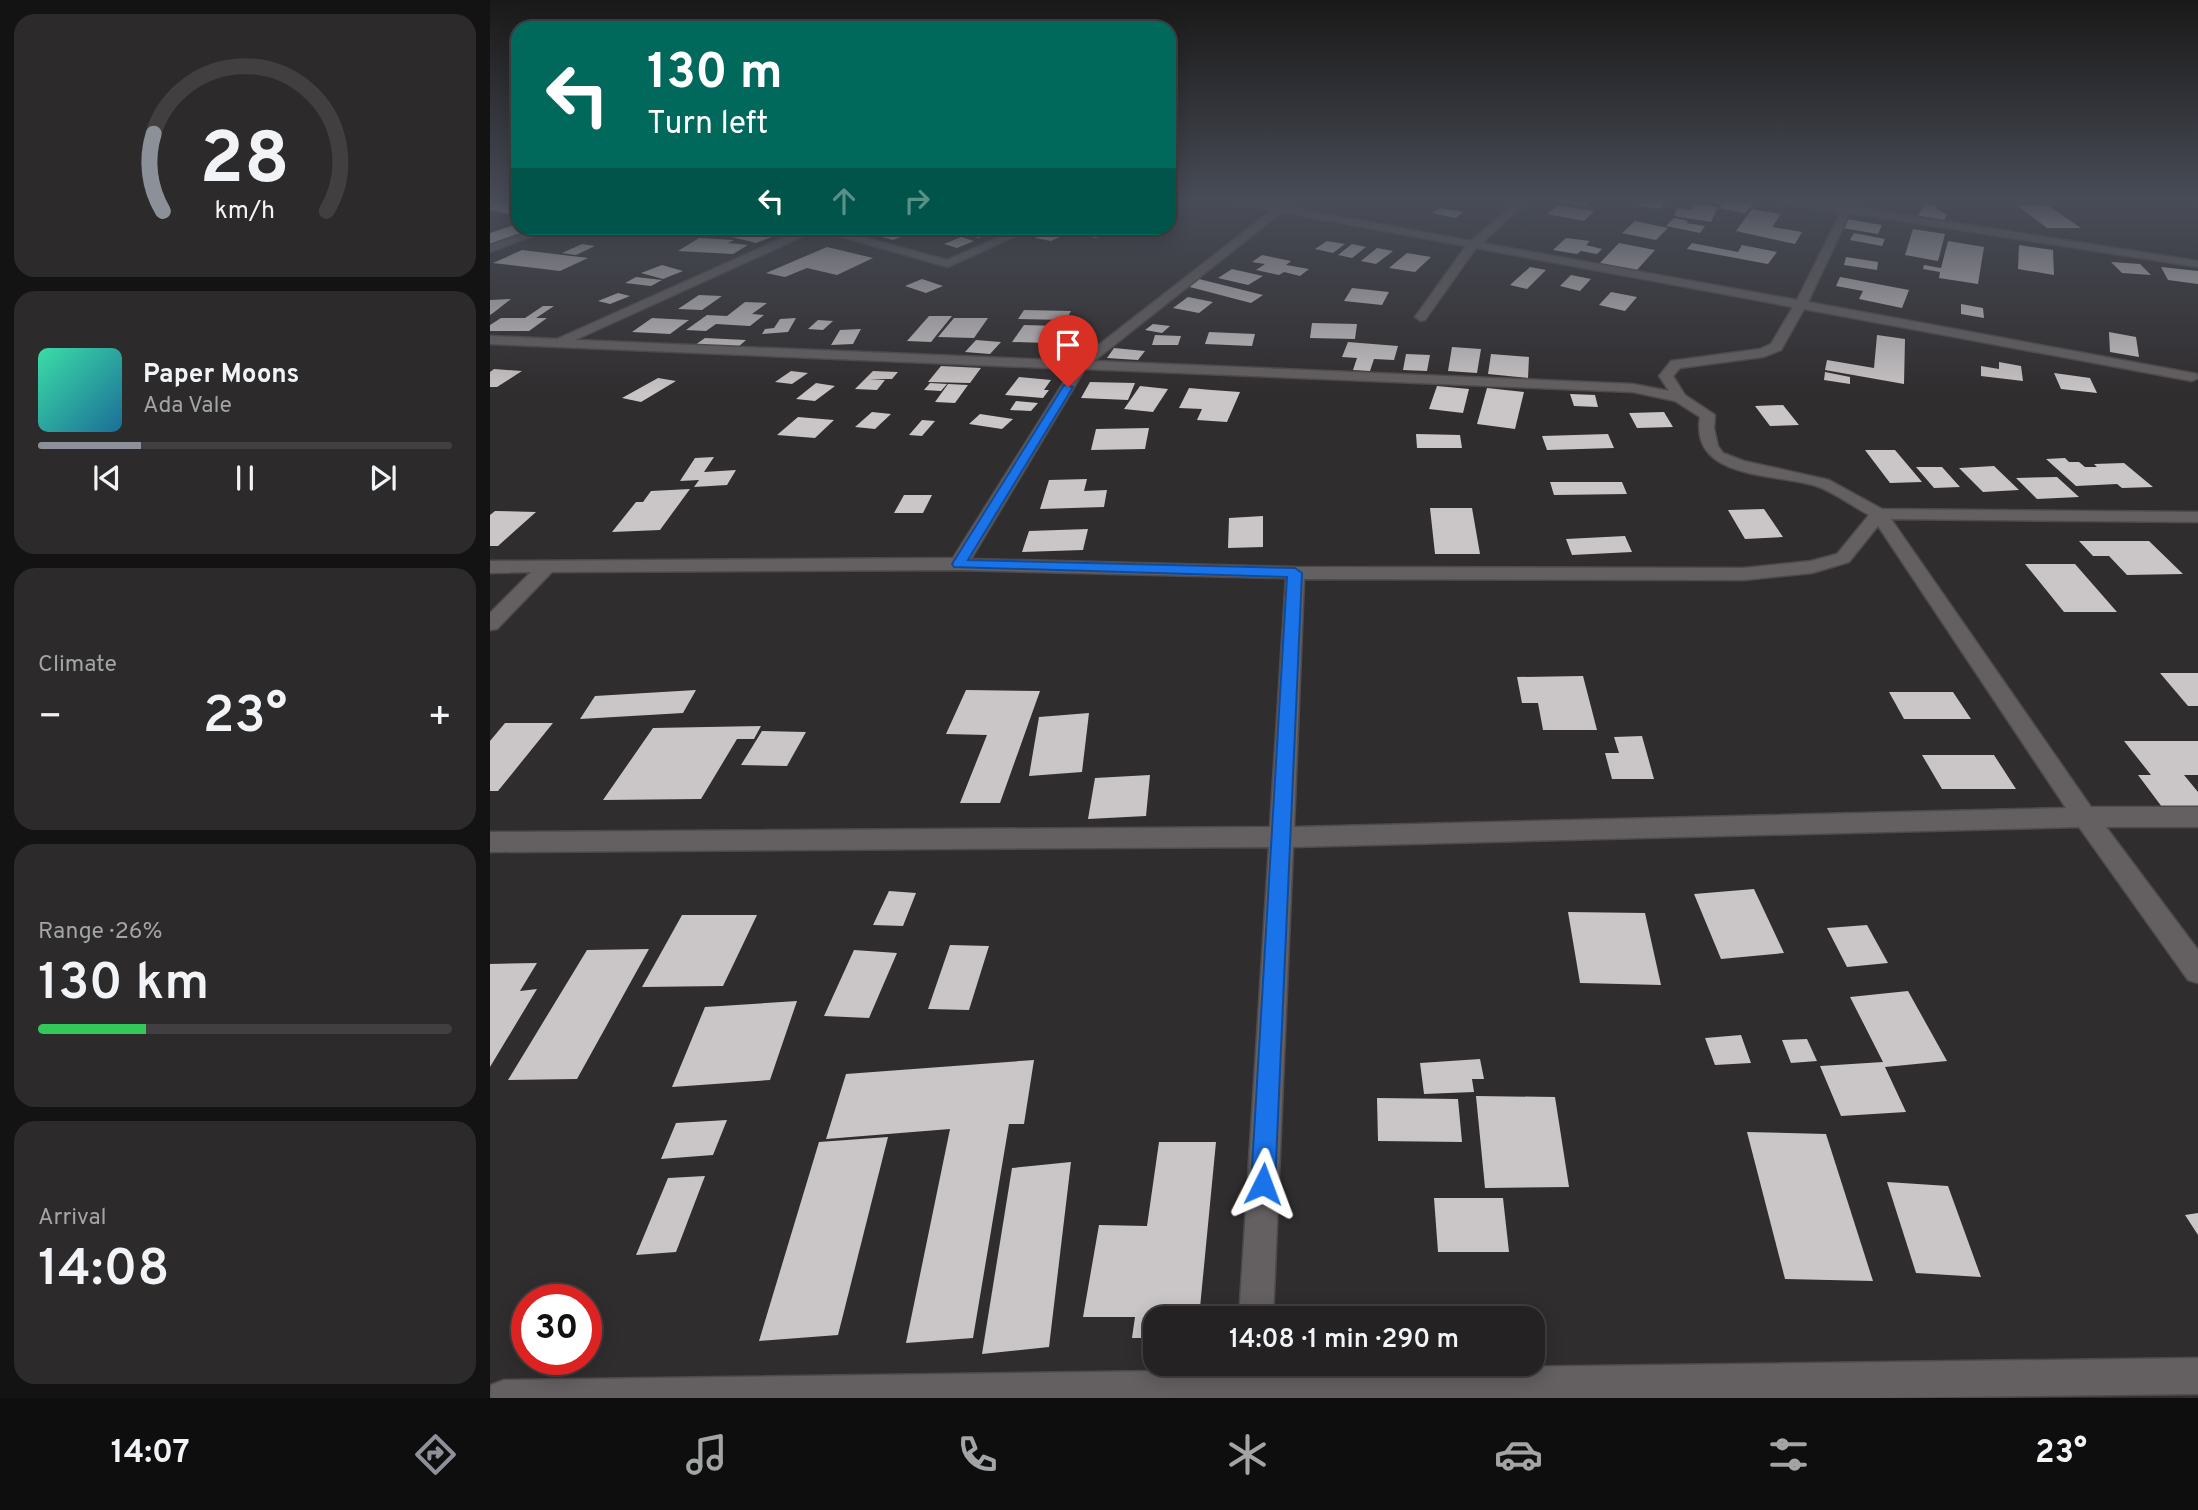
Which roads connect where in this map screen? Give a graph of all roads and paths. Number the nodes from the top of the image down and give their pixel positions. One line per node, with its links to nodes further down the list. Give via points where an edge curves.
1 (732, 264): 9 (street)
2 (1210, 264): 10 (street)
3 (1459, 264): 7 (street)
4 (1572, 264): 6 (street)
5 (1820, 264): 6 (street)
6 (1800, 306): 11 (street); 12 (street, via 1776,346 1763,354 1676,364 1666,376)
7 (1421, 317)
8 (490, 340): 9 (street)
9 (558, 342): 10 (street)
10 (1081, 365): 12 (street, via 1633,388); 15 (street)
11 (2192, 377)
12 (1680, 398): 13 (street, via 1708,415 1710,447 1717,456 1823,483)
13 (1879, 514): 14 (street); 18 (street, via 1843,558 1812,567 1744,574); 20 (street)
14 (2198, 517)
15 (959, 564): 17 (street); 18 (street)
16 (490, 568): 17 (street)
17 (546, 568): 19 (street)
18 (1295, 573): 22 (street)
19 (490, 624)
20 (2085, 817): 21 (street); 22 (street); 24 (street)
21 (2198, 817)
22 (1282, 836): 23 (street); 25 (street)
23 (490, 842)
24 (2198, 971)
25 (1257, 1306)
26 (2198, 1376): 27 (street)
27 (1253, 1382): 28 (street)
28 (504, 1398)

